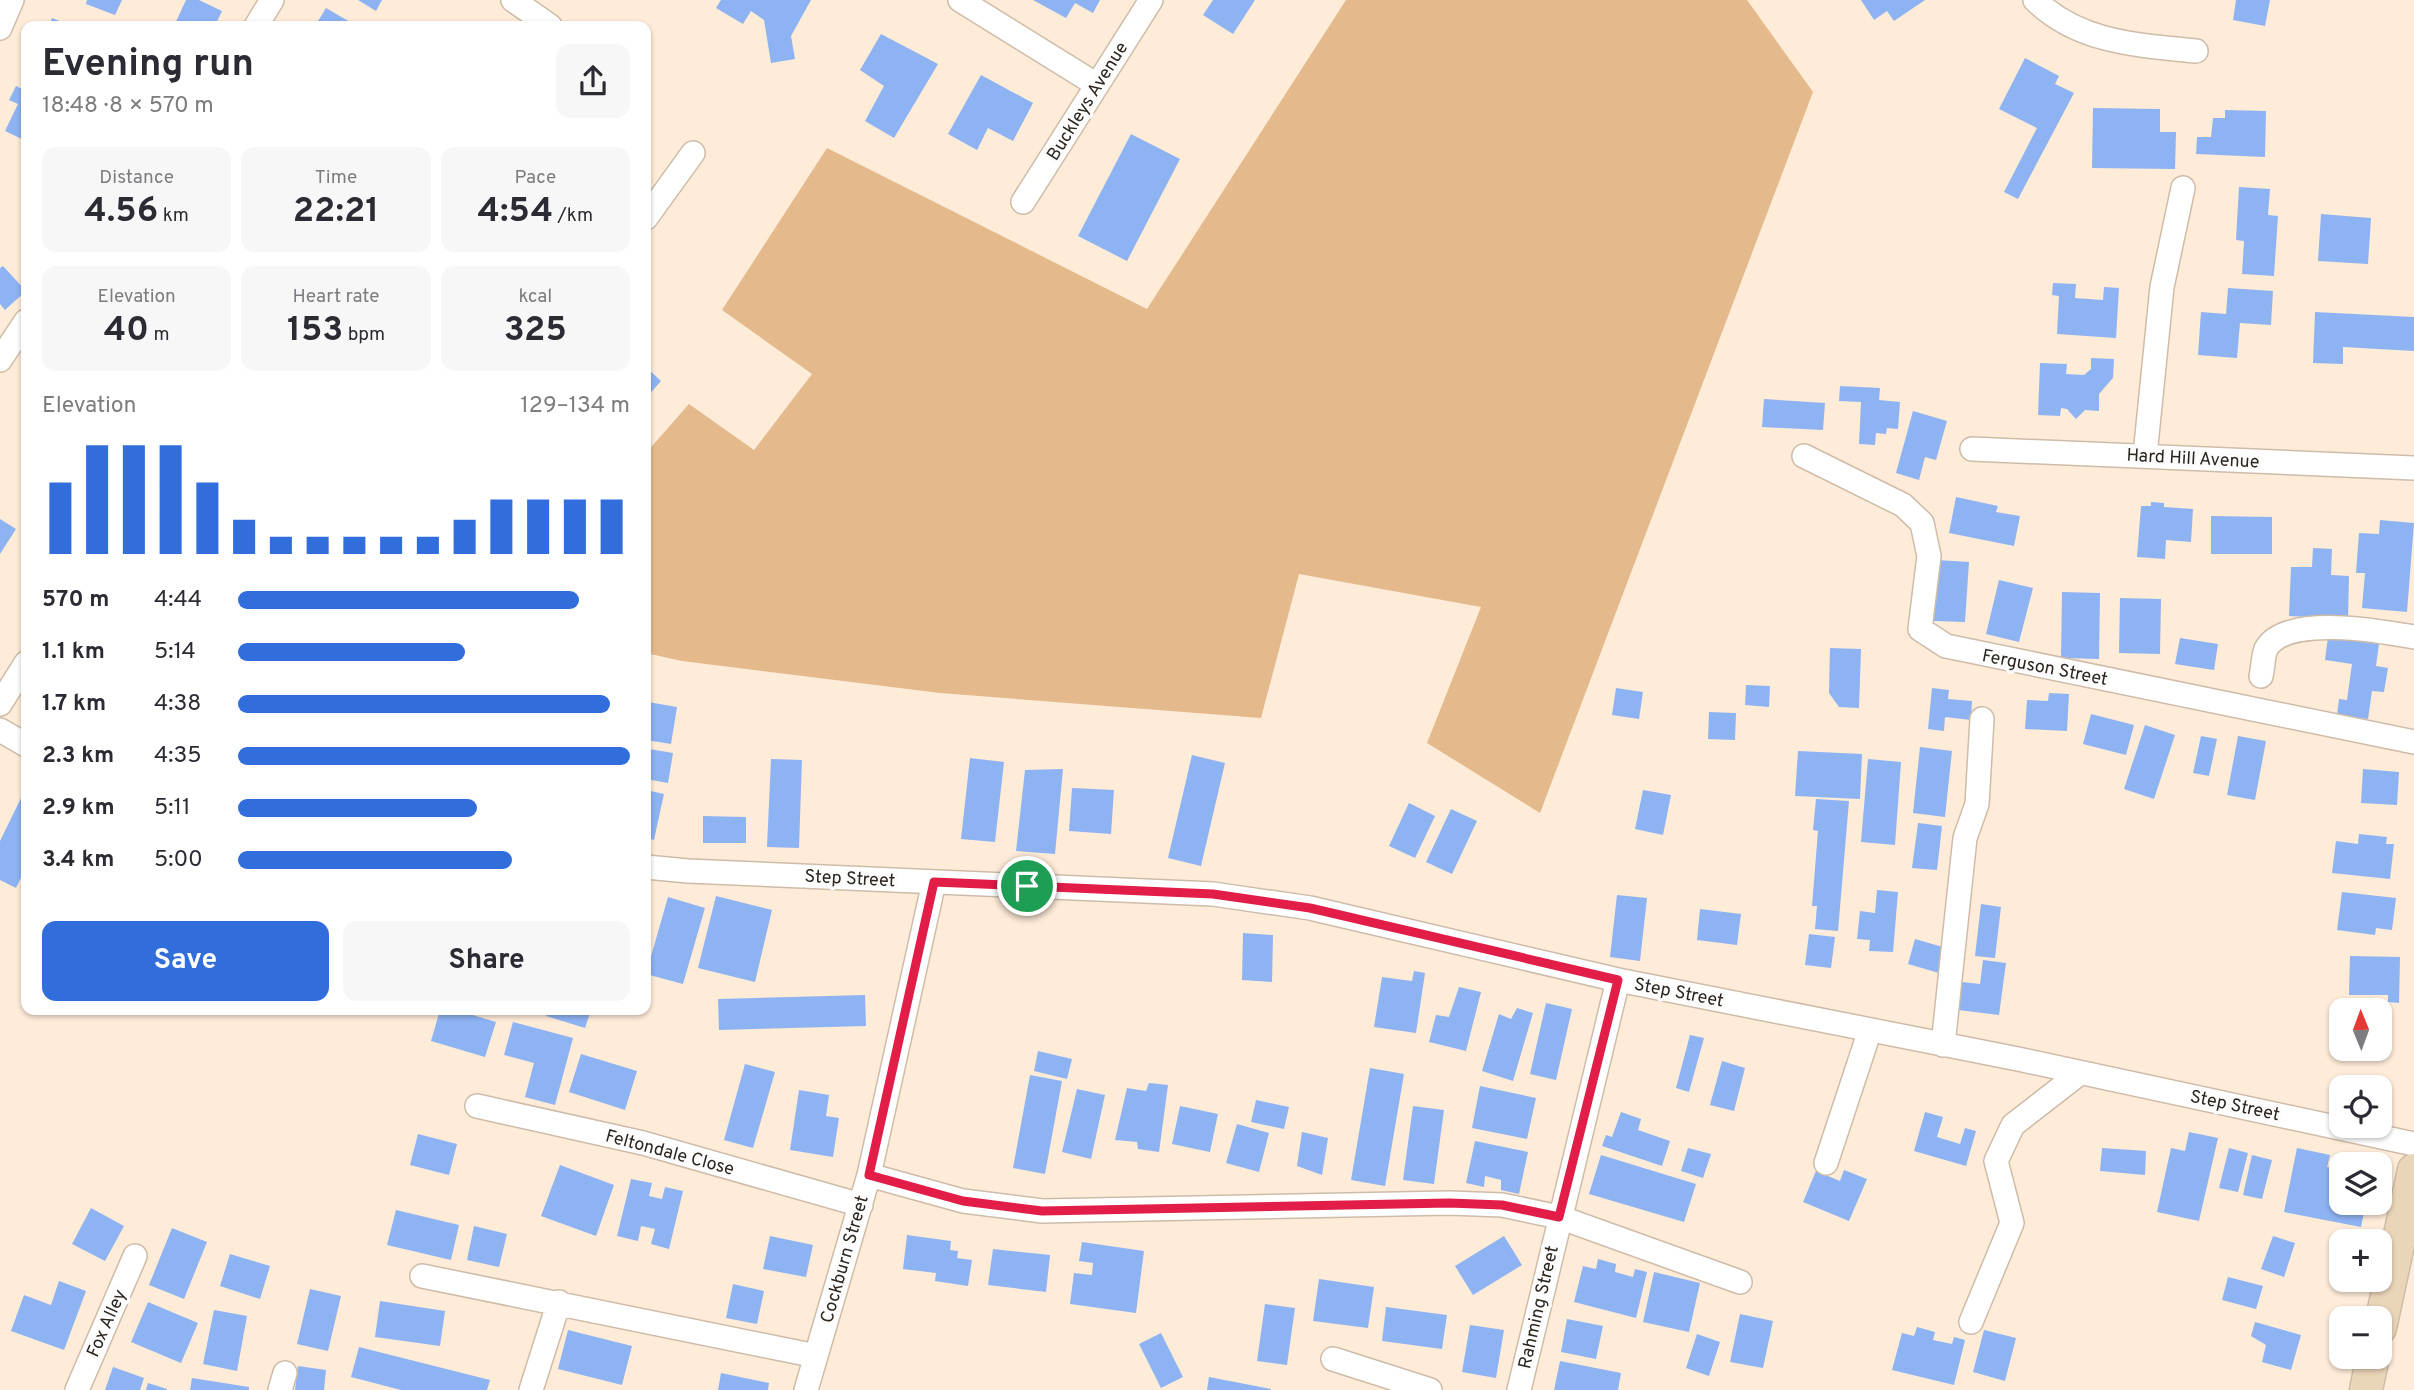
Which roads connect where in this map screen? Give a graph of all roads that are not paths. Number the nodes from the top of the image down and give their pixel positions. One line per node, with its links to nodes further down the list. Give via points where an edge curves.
1 (12, 0): 9 (street)
2 (272, 0): 7 (street)
3 (513, 0): 8 (street)
4 (960, 0): 11 (street)
5 (1151, 0): 11 (street, Buckleys Avenue)
6 (2035, 0): 10 (street, via 2053,17 2084,33 2121,43)
7 (259, 21)
8 (544, 21)
9 (0, 28)
10 (2196, 51)
11 (1097, 85): 14 (street, Buckleys Avenue)
12 (693, 153): 15 (street)
13 (2183, 188): 19 (street, via 2162,287)
14 (1023, 202)
15 (651, 211)
16 (21, 328): 17 (street)
17 (0, 360)
18 (1972, 449): 19 (street, Hard Hill Avenue)
19 (2145, 455): 21 (street, Hard Hill Avenue)
20 (1804, 456): 28 (street, Ferguson Street, via 1903,505 1922,523 1929,556 1920,629 1945,646)
21 (2414, 468)
22 (2414, 637): 24 (street, via 2348,629 2294,629 2266,649)
23 (21, 671): 25 (street)
24 (2262, 676)
25 (0, 704)
26 (1982, 719): 34 (street, via 1977,804 1965,838)
27 (0, 730): 29 (street)
28 (2414, 741)
29 (21, 742)
30 (651, 867): 31 (street, Step Street)
31 (934, 882): 32 (street, Step Street, via 1213,894 1310,908); 40 (street, Cockburn Street)
32 (1618, 980): 33 (street, Step Street); 42 (street, Rahming Street)
33 (1870, 1030): 34 (street, Step Street); 38 (street)
34 (1943, 1045): 35 (street, Step Street)
35 (2080, 1073): 37 (street, Step Street); 48 (street, via 2013,1125 1996,1161 2012,1223)
36 (477, 1106): 41 (street, Feltondale Close, via 643,1143)
37 (2414, 1144)
38 (1826, 1163)
39 (2414, 1171): 47 (main road)
40 (869, 1175): 41 (street, Cockburn Street); 42 (street, via 963,1201 1042,1211 1449,1203 1502,1205)
41 (861, 1205): 49 (street, Cockburn Street)
42 (1559, 1217): 45 (street); 56 (street, Rahming Street)
43 (135, 1256): 52 (street, Fox Alley)
44 (422, 1276): 46 (street)
45 (1740, 1282)
46 (559, 1302): 49 (street); 53 (street)
47 (2385, 1306)
48 (1971, 1322)
49 (816, 1356): 54 (street, Cockburn Street)
50 (1333, 1359): 55 (street)
51 (2371, 1369): 57 (main road)
52 (77, 1390)
53 (531, 1390)
54 (806, 1390)
55 (1430, 1390)
56 (1519, 1390)
57 (2366, 1390)

